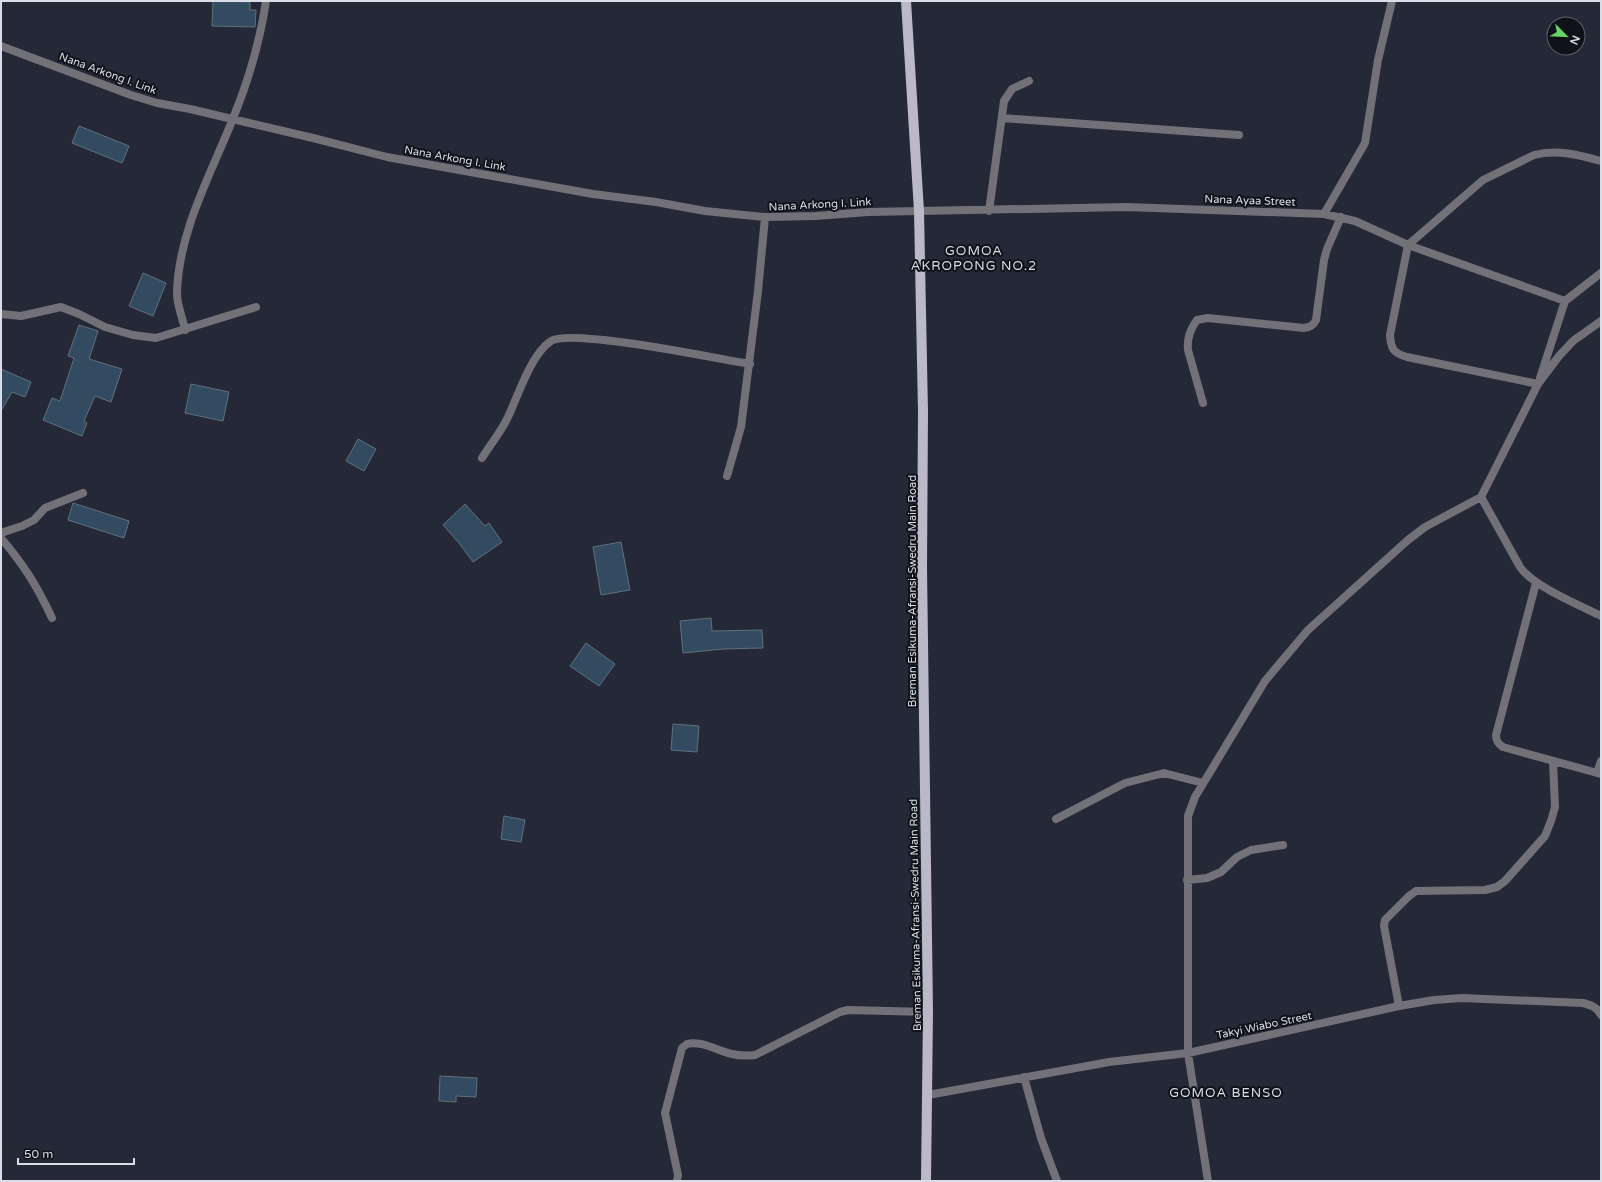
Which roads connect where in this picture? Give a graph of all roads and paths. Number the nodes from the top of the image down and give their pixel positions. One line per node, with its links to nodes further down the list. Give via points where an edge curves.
1 (266, 1): 7 (street, via 258,45)
2 (906, 1): 10 (main road, Breman Esikuma-Afransi-Swedru Main Road)
3 (1392, 1): 12 (street, via 1378,60 1365,143)
4 (1, 46): 7 (street, Nana Arkong I. Link, via 131,95)
5 (1029, 81): 6 (street, via 1012,89 1004,101)
6 (1002, 118): 8 (street); 11 (street)
7 (232, 119): 13 (street, Nana Arkong I. Link, via 387,157 593,194 705,211); 21 (street, via 202,192 180,264 177,296)
8 (1239, 135)
9 (1601, 161): 15 (street, via 1569,153 1543,152 1534,155 1483,180)
10 (918, 211): 11 (street, Nana Ayaa Street); 13 (street, Nana Arkong I. Link); 42 (main road, Breman Esikuma-Afransi-Swedru Main Road, via 923,412 922,568)
11 (988, 211): 12 (street, Nana Ayaa Street, via 1126,208)
12 (1324, 214): 14 (street, Nana Ayaa Street)
13 (766, 217): 22 (street)
14 (1340, 217): 15 (street, Nana Ayaa Street, via 1355,221); 24 (street, via 1324,260 1316,320 1309,327 1208,318 1197,320 1191,328 1188,350)
15 (1408, 245): 17 (street, Nana Ayaa Street); 23 (street, via 1390,335 1394,351 1407,357)
16 (1601, 273): 17 (street)
17 (1565, 301): 23 (street)
18 (256, 307): 21 (street)
19 (1, 314): 21 (street, via 21,316 61,308 133,336 156,338)
20 (1601, 321): 23 (street, via 1573,341)
21 (185, 330)
22 (750, 364): 25 (street, via 650,346 575,337 552,340 534,360 506,420); 26 (street, via 741,427)
23 (1538, 384): 28 (street)
24 (1203, 403)
25 (482, 458)
26 (727, 476)
27 (83, 493): 29 (street, via 45,508 34,520)
28 (1481, 497): 31 (street, via 1520,567); 37 (street, via 1425,527 1408,540 1308,630 1265,681)
29 (1, 533)
30 (1, 538): 33 (street, via 36,585)
31 (1536, 582): 32 (street); 34 (street, via 1496,740 1498,745 1503,747)
32 (1601, 616)
33 (52, 618)
34 (1554, 761): 36 (street); 41 (street, via 1555,807 1545,836 1505,881 1497,887 1485,890 1416,891 1385,920)
35 (1601, 761): 36 (street)
36 (1599, 773)
37 (1203, 783): 38 (street, via 1164,773 1125,783); 40 (street, via 1188,816)
38 (1056, 819)
39 (1283, 845): 40 (street, via 1251,850 1237,857 1221,872 1207,878)
40 (1187, 880): 44 (street)
41 (1399, 1006): 43 (street, Takyi Wiabo Street, via 1449,998 1583,1003 1592,1005); 44 (street, Takyi Wiabo Street)
42 (928, 1012): 46 (main road, Breman Esikuma-Afransi-Swedru Main Road); 47 (street, via 848,1010 754,1055 733,1055 697,1043 686,1044 682,1048 665,1113 678,1175)
43 (1601, 1015)
44 (1188, 1053): 45 (street, Takyi Wiabo Street, via 1109,1062); 50 (street)
45 (1024, 1077): 46 (street, Takyi Wiabo Street); 49 (street)
46 (928, 1095): 48 (main road, Breman Esikuma-Afransi-Swedru Main Road)
47 (677, 1181)
48 (926, 1181)
49 (1056, 1181)
50 (1208, 1181)

